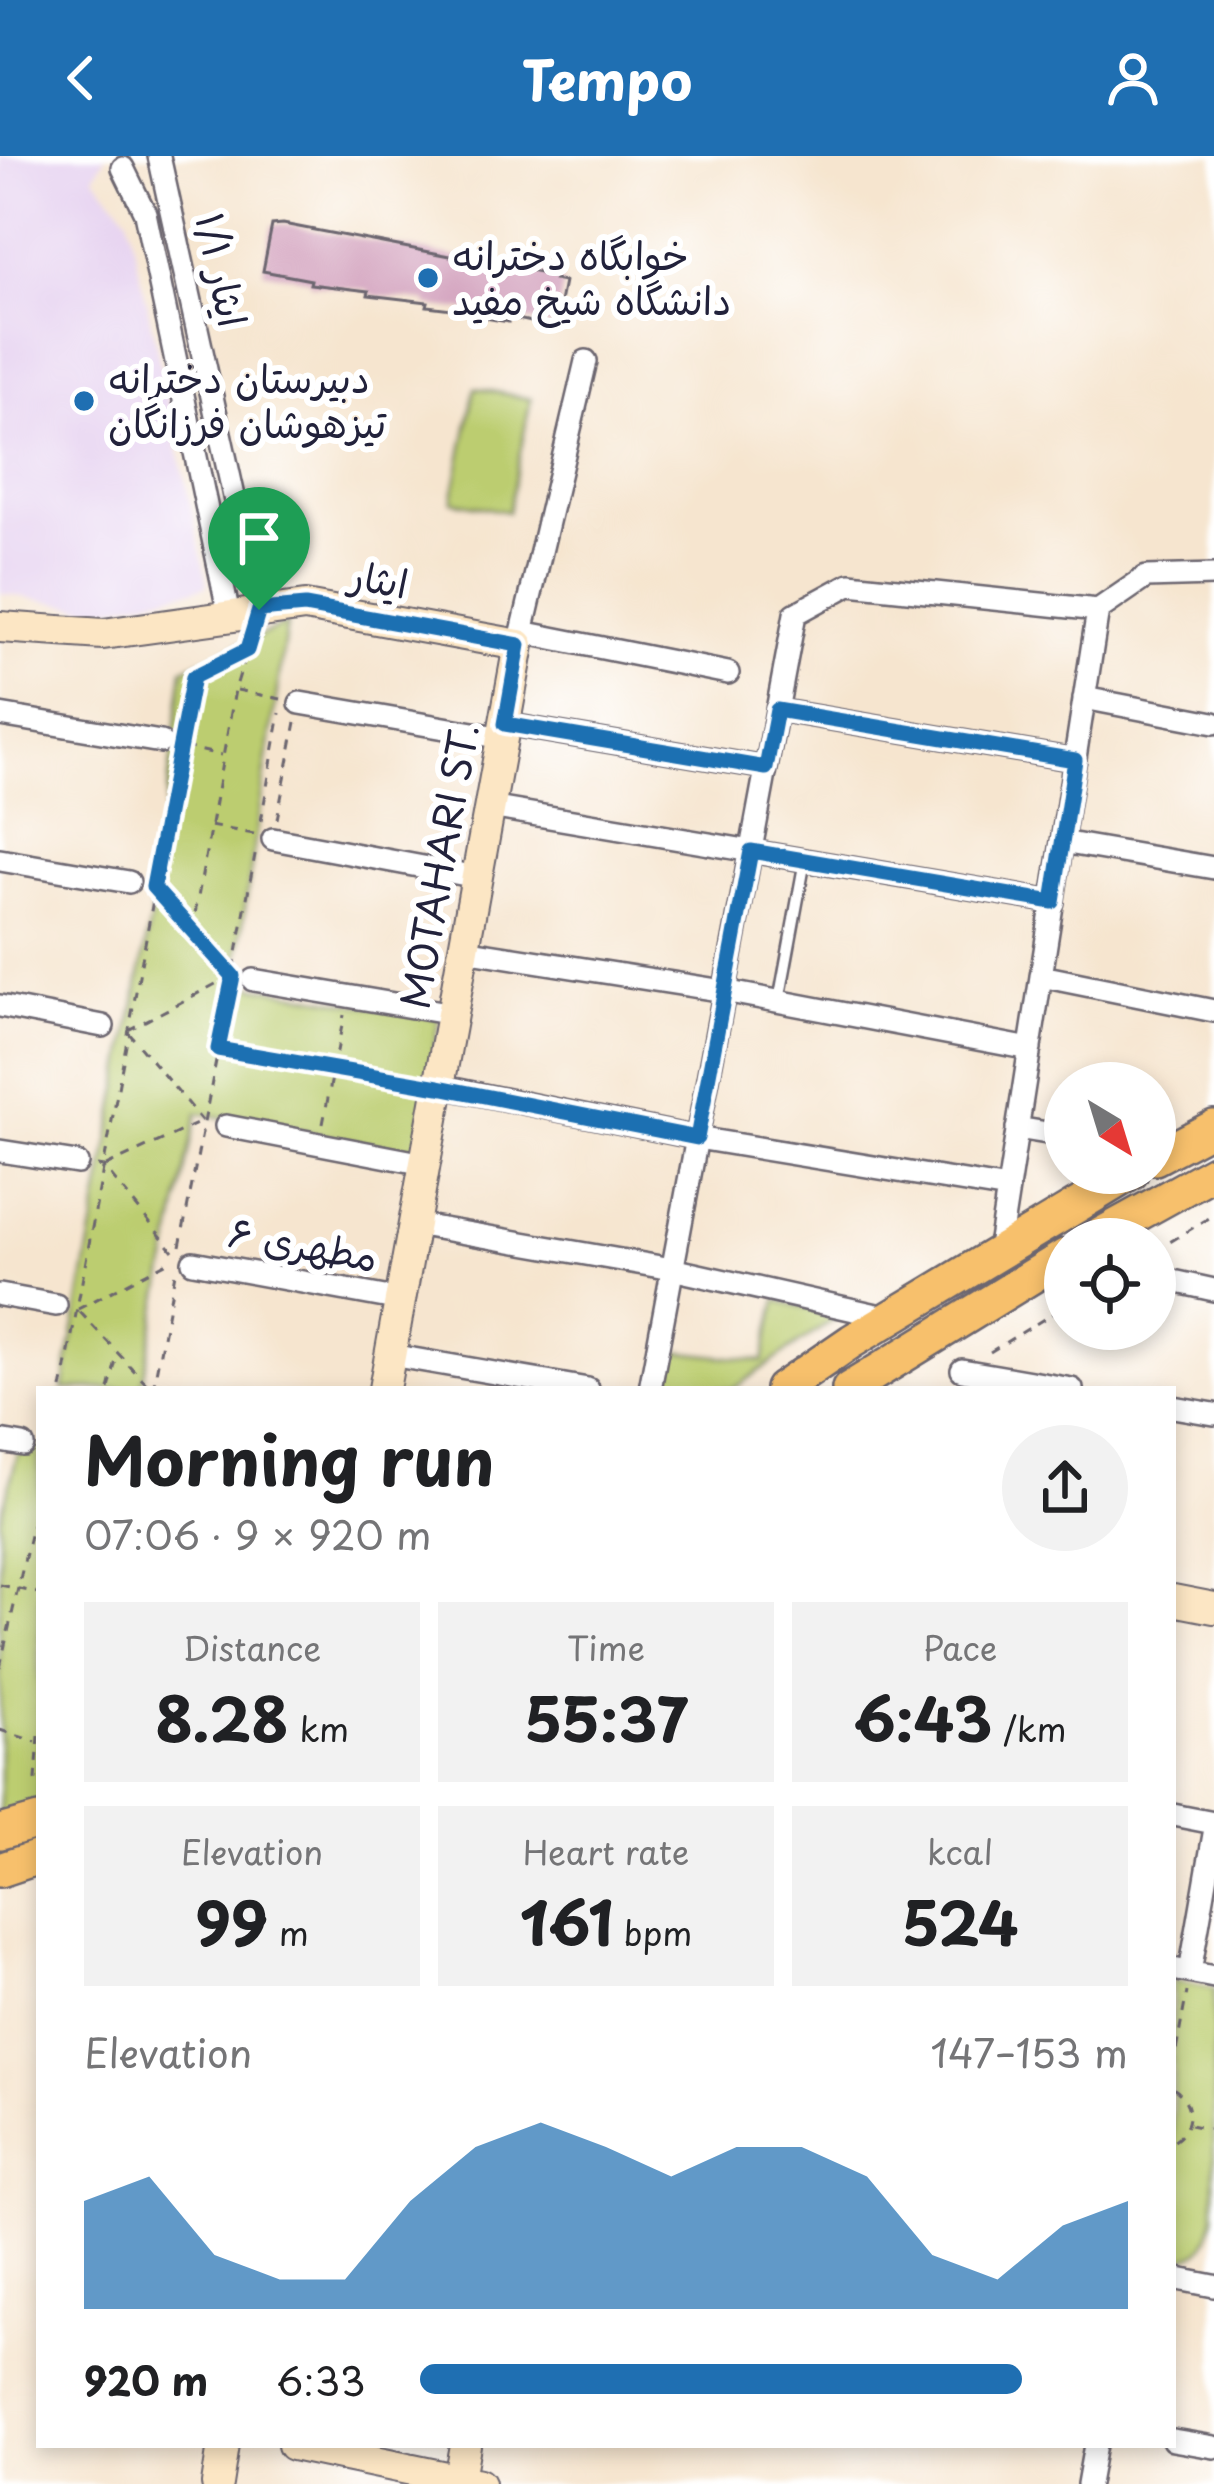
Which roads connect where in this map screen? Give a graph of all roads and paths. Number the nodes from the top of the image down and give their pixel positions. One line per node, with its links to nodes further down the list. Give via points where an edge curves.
1 (159, 156): 6 (street, ایثار ۱/۱)
2 (123, 168): 6 (street, via 145,213)
3 (586, 361): 8 (street, MOTAHARI ST.)
4 (1214, 575): 5 (street, via 1146,577)
5 (1098, 610): 12 (street); 14 (street, via 850,584 795,614)
6 (244, 612): 7 (main road, ایثار, via 104,634); 8 (main road, ایثار, via 305,606); 9 (path)
7 (3, 627)
8 (521, 639): 10 (street); 17 (main road, MOTAHARI ST.)
9 (247, 650): 11 (path); 18 (path, via 193,677)
10 (728, 673)
11 (235, 690): 19 (path); 24 (path, via 282,699)
12 (1084, 698): 16 (street); 20 (street)
13 (300, 703): 17 (street); 24 (path)
14 (777, 710): 20 (street); 21 (street)
15 (0, 715): 18 (street)
16 (1214, 723)
17 (504, 731): 21 (street); 22 (main road, MOTAHARI ST.)
18 (172, 744): 19 (path); 32 (path)
19 (223, 755): 23 (path)
20 (1075, 760): 25 (street)
21 (766, 768): 26 (street)
22 (490, 807): 26 (street); 30 (main road, MOTAHARI ST.)
23 (209, 826): 24 (path); 34 (path)
24 (266, 837): 30 (street); 37 (path)
25 (1062, 842): 29 (street); 33 (street)
26 (751, 851): 28 (street); 38 (street)
27 (0, 860): 31 (street)
28 (805, 860): 33 (street); 40 (lane)
29 (1214, 868)
30 (477, 878): 35 (main road, MOTAHARI ST.)
31 (129, 883)
32 (153, 887): 34 (path); 45 (path)
33 (1053, 902): 36 (street)
34 (191, 931): 37 (path)
35 (464, 950): 38 (street); 43 (main road, MOTAHARI ST.)
36 (1041, 976): 42 (street); 47 (street)
37 (243, 978): 39 (street); 45 (path); 46 (path)
38 (724, 991): 40 (street); 55 (street)
39 (348, 996): 43 (street); 48 (path)
40 (778, 1001): 47 (street)
41 (0, 1006): 44 (street)
42 (1214, 1011)
43 (453, 1014): 49 (main road, MOTAHARI ST.)
44 (103, 1026): 45 (path)
45 (127, 1031): 50 (path); 61 (path)
46 (218, 1049): 48 (path); 50 (path)
47 (1030, 1049): 53 (street)
48 (334, 1069): 49 (path); 56 (path)
49 (439, 1087): 55 (street); 60 (main road, MOTAHARI ST.)
50 (202, 1121): 61 (path); 70 (path)
51 (226, 1126): 56 (street)
52 (1214, 1127): 57 (main road)
53 (1018, 1128): 54 (street); 63 (street)
54 (1044, 1132)
55 (697, 1138): 63 (street); 71 (street)
56 (319, 1144): 60 (street)
57 (1176, 1147)
58 (0, 1151): 59 (street)
59 (77, 1163): 61 (path)
60 (425, 1165): 67 (main road, MOTAHARI ST.)
61 (104, 1167): 70 (path); 77 (path)
62 (1214, 1172): 66 (main road)
63 (1008, 1190): 69 (street)
64 (1095, 1194): 69 (main road)
65 (1214, 1216): 68 (path)
66 (1131, 1218)
67 (414, 1224): 71 (street); 76 (main road, MOTAHARI ST.)
68 (1176, 1239)
69 (998, 1252): 78 (main road)
70 (186, 1260): 76 (street, مطهری ۶); 77 (path); 86 (path)
71 (672, 1269): 78 (street); 89 (street)
72 (1044, 1269): 91 (main road)
73 (1176, 1282): 74 (street)
74 (1214, 1290)
75 (0, 1295): 77 (street)
76 (401, 1300): 81 (main road, MOTAHARI ST.)
77 (67, 1307): 80 (path); 83 (path)
78 (891, 1318): 90 (main road)
79 (1044, 1319): 82 (path)
80 (118, 1354): 84 (path); 85 (path)
81 (390, 1355): 87 (main road, MOTAHARI ST.); 88 (street)
82 (962, 1370): 92 (street)
83 (62, 1386)
84 (110, 1386)
85 (149, 1386)
86 (153, 1386)
87 (385, 1386)
88 (571, 1386)
89 (651, 1386)
90 (787, 1386)
91 (855, 1386)
92 (1055, 1386)
93 (1176, 1408): 94 (street)
94 (1214, 1414)
95 (0, 1441): 96 (street)
96 (23, 1445)
97 (36, 1509): 98 (path)
98 (32, 1527): 99 (path); 101 (path)
99 (36, 1528)
100 (0, 1585): 101 (path)
101 (16, 1588): 102 (path); 105 (path)
102 (36, 1591)
103 (1176, 1601): 104 (main road)
104 (1214, 1608)
105 (0, 1667)
106 (0, 1730): 107 (path)
107 (36, 1739)
108 (1176, 1816): 110 (street)
109 (36, 1821): 111 (main road)
110 (1214, 1822)
111 (0, 1832)
112 (1214, 1834): 115 (street)
113 (36, 1858): 114 (main road)
114 (0, 1870)
115 (1182, 1971): 116 (street); 117 (path)
116 (1214, 1977)
117 (1176, 2035)
118 (1176, 2090): 119 (path, via 1190,2109)
119 (1189, 2125): 120 (path); 121 (path)
120 (1214, 2130)
121 (1176, 2138)
122 (1176, 2279): 123 (street)
123 (1214, 2286)
124 (1176, 2441): 125 (street)
125 (1214, 2447)
126 (223, 2448): 131 (main road)
127 (307, 2448): 130 (main road)
128 (465, 2448): 130 (main road)
129 (1094, 2448): 132 (street)
130 (465, 2483)
131 (217, 2484)
132 (1088, 2484)

